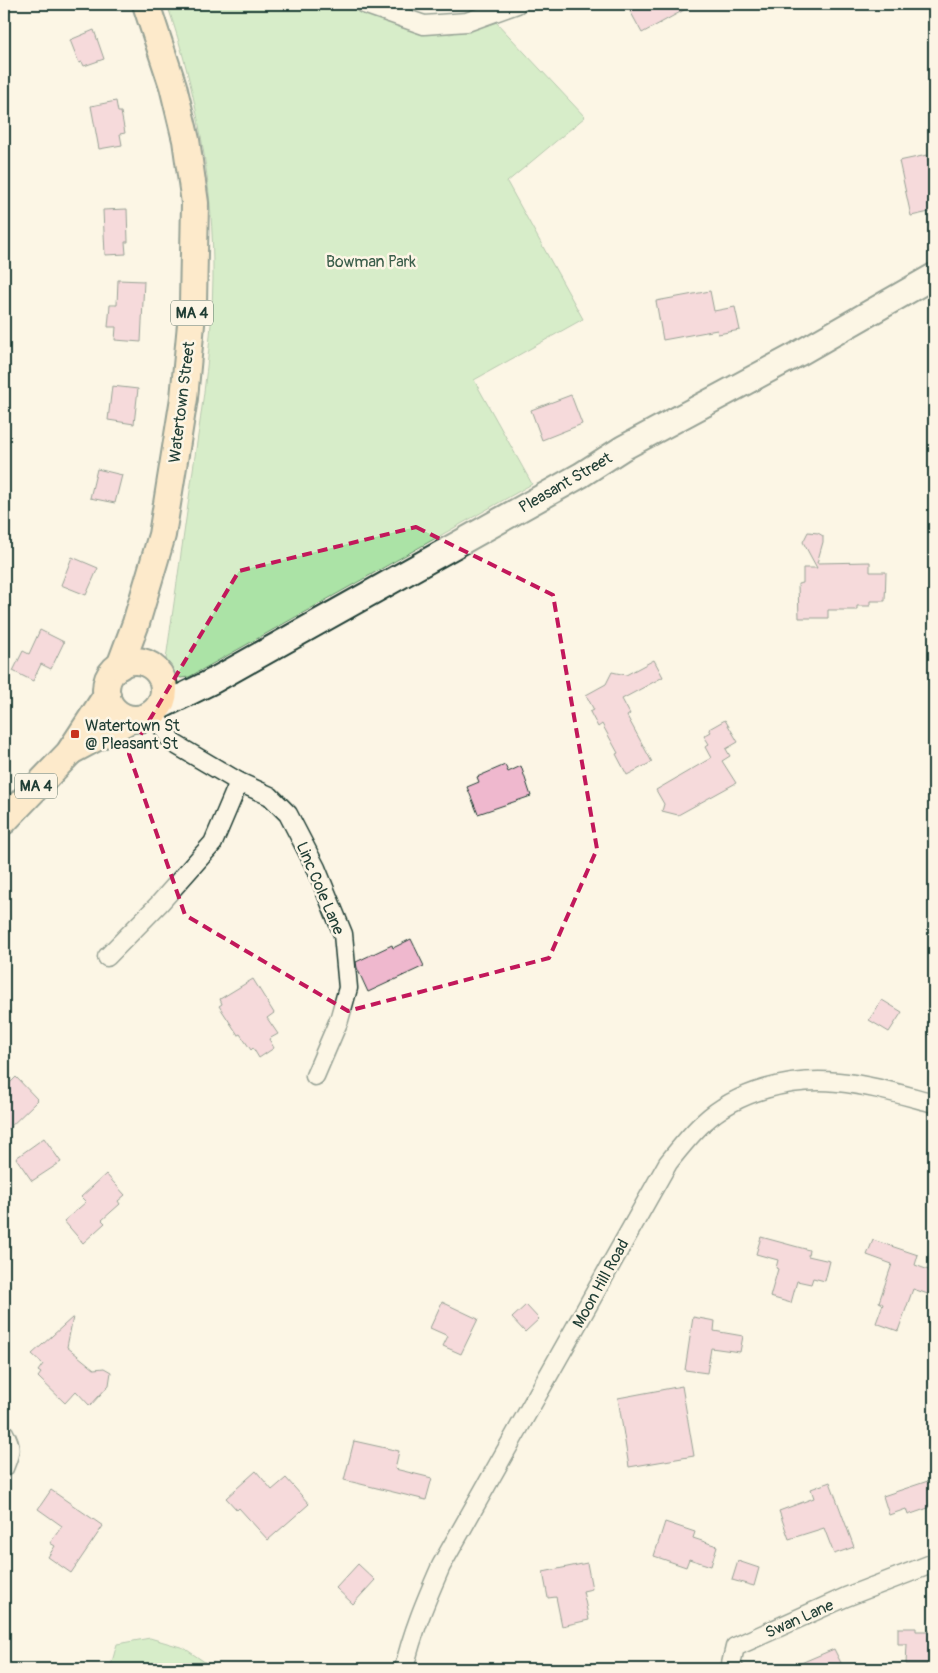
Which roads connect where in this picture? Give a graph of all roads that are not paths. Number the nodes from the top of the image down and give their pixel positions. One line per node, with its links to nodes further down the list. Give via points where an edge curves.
1 (146, 4): 5 (main road, Watertown Street / MA 4, via 173,86 186,140 194,204 193,304 184,398 162,535)
2 (364, 4): 3 (street, via 424,25 467,22)
3 (517, 4)
4 (934, 276): 9 (street, Pleasant Street, via 623,448 213,682)
5 (136, 623): 6 (main road); 7 (main road, Watertown Street / MA 4)
6 (148, 664): 7 (main road, via 134,662); 9 (main road, via 160,675)
7 (120, 666): 8 (main road, via 109,679)
8 (107, 695): 9 (main road, via 110,704 122,716); 10 (main road, Pleasant Street / MA 4)
9 (151, 708): 10 (main road, Pleasant Street); 11 (street, Linc Cole Lane, via 174,743)
10 (68, 753): 12 (main road, Pleasant Street / MA 4)
11 (239, 782): 13 (street, via 213,843); 14 (street, Linc Cole Lane, via 270,796 288,814 316,868 344,934 348,988 339,1020)
12 (4, 821)
13 (107, 957)
14 (315, 1076)
15 (934, 1103): 19 (street, Moon Hill Road, via 837,1082 790,1083 744,1097 704,1122 684,1143 663,1172 442,1566 409,1645)
16 (4, 1433): 17 (street, via 11,1450)
17 (4, 1468)
18 (934, 1564): 20 (street, Swan Lane, via 846,1597 735,1647 731,1664)
19 (404, 1669)
20 (734, 1669)

